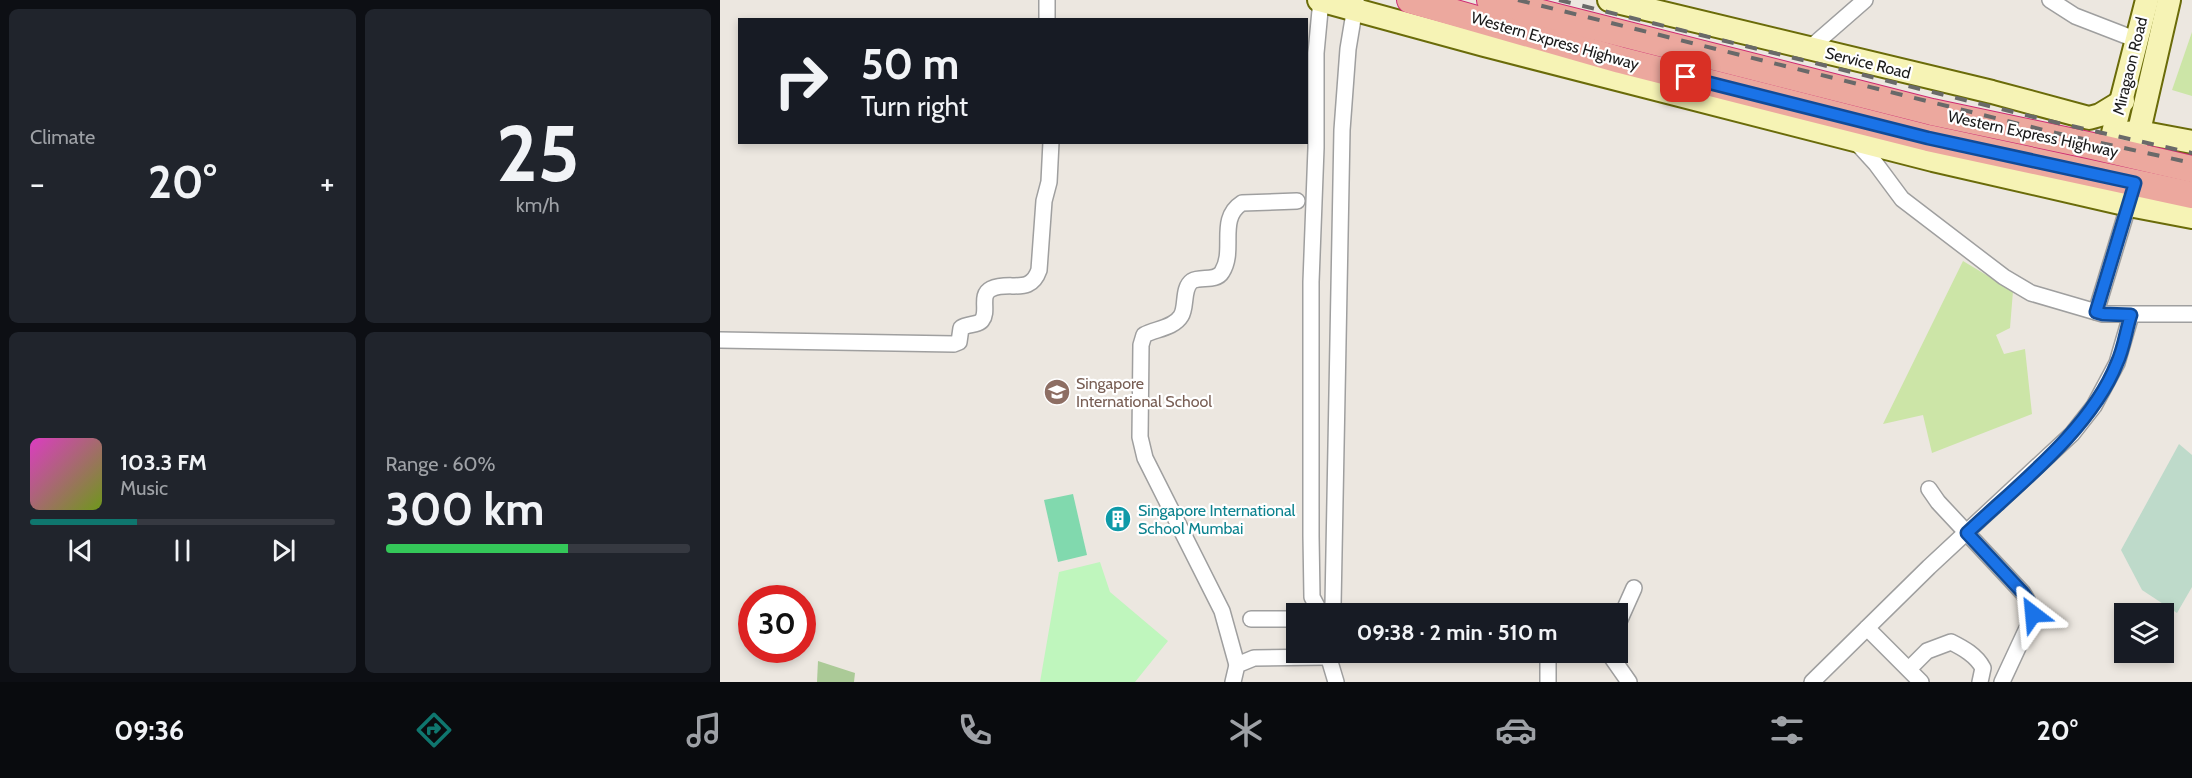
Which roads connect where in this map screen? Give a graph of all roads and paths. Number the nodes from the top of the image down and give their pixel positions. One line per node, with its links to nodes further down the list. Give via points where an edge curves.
1 (1047, 0): 12 (street)
2 (1056, 0): 13 (street)
3 (1321, 0): 11 (main road); 17 (street)
4 (1410, 0): 27 (highway, Western Express Highway, via 1620,60)
5 (1490, 0): 25 (highway, Western Express Highway, via 1932,112)
6 (1609, 0): 15 (main road, Service Road)
7 (1865, 0): 15 (street)
8 (2050, 0): 14 (street, via 2075,16)
9 (2147, 0): 14 (main road, Miragaon Road)
10 (2169, 0): 24 (main road, Miragaon Road)
11 (1356, 4): 18 (street); 20 (main road, via 1484,45)
12 (1047, 18)
13 (1056, 18)
14 (2137, 40): 16 (main road, Miragaon Road)
15 (1810, 48): 16 (main road, Service Road, via 2089,118 2100,116)
16 (2123, 100): 19 (main road, Miragaon Road)
17 (1316, 127): 18 (street); 30 (street)
18 (1342, 130): 37 (street)
19 (2113, 133): 24 (main road); 25 (main road)
20 (1854, 140): 27 (main road, via 1934,160); 32 (street, via 1902,199 2004,277 2031,293)
21 (2192, 142): 24 (main road)
22 (1042, 144): 29 (street, via 1040,180)
23 (1051, 144): 29 (street)
24 (2136, 144): 25 (highway, Western Express Highway); 26 (highway, Western Express Highway)
25 (2088, 145)
26 (2192, 169)
27 (2132, 194): 28 (highway, Western Express Highway); 31 (main road); 32 (street)
28 (2192, 195)
29 (1044, 201): 35 (street, via 1040,270 1036,279 1030,285 987,291 981,322 961,328 959,342)
30 (1315, 202): 36 (street); 53 (street, via 1301,207 1297,201 1242,202 1236,206 1229,214 1222,273 1189,284 1182,315 1175,323 1144,335 1141,345 1140,437 1146,458 1222,611)
31 (2192, 217)
32 (2096, 312): 34 (street)
33 (2192, 314): 34 (street)
34 (2131, 315): 41 (street, via 2117,363 2094,406 2072,434)
35 (720, 340)
36 (1311, 452): 37 (street); 39 (street)
37 (1335, 455): 40 (street)
38 (1929, 489): 41 (street)
39 (1311, 500): 40 (street); 43 (street)
40 (1335, 502): 44 (street)
41 (1967, 533): 48 (street); 62 (street, via 2023,593 2033,614)
42 (1634, 588): 45 (street)
43 (1315, 603)
44 (1333, 603)
45 (1627, 603)
46 (1251, 619): 47 (street)
47 (1286, 619)
48 (1867, 628): 54 (street); 59 (street)
49 (1286, 657): 53 (street, via 1254,658)
50 (1330, 663): 56 (street)
51 (1548, 663): 57 (street)
52 (1616, 663): 58 (street)
53 (1237, 665): 55 (street)
54 (1909, 669): 60 (street); 61 (street, via 1927,651 1951,642 1979,661 1983,668)
55 (1233, 682)
56 (1336, 682)
57 (1548, 682)
58 (1629, 682)
59 (1812, 682)
60 (1921, 682)
61 (1980, 682)
62 (2002, 682)

